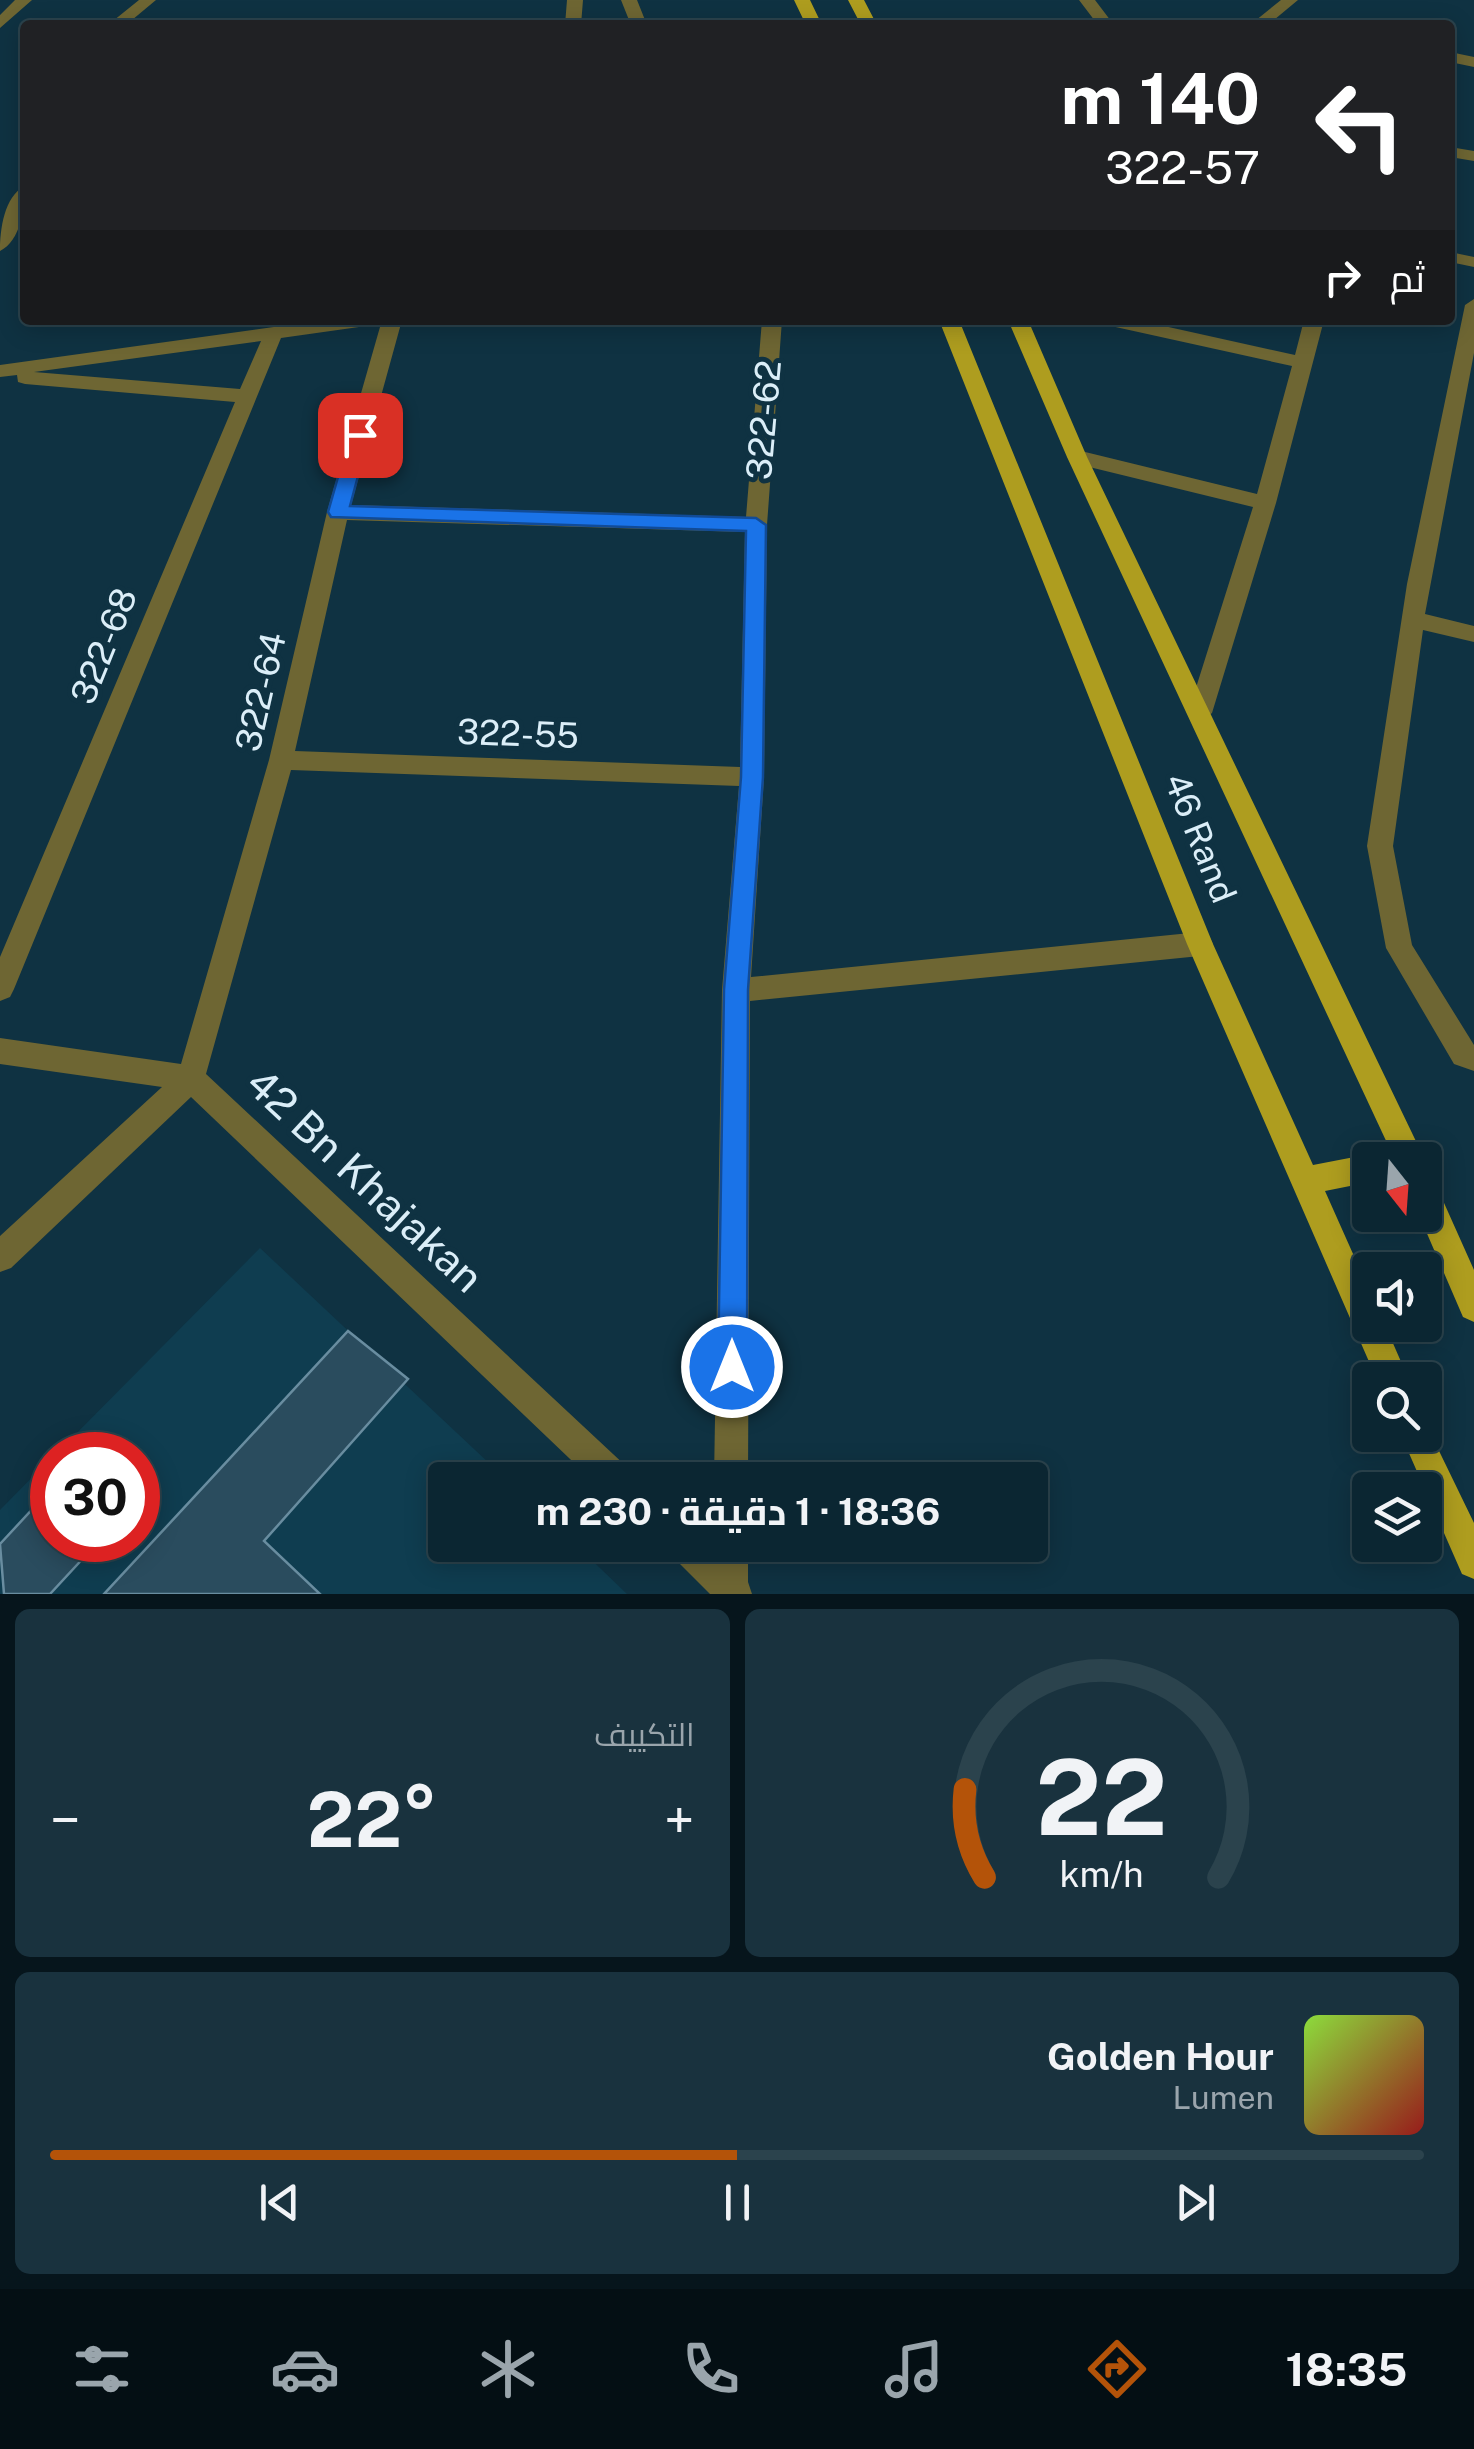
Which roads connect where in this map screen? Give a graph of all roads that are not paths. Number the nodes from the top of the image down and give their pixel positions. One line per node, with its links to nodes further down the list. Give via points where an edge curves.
1 (24, 0): 8 (street)
2 (148, 0): 6 (street)
3 (1086, 0): 7 (street)
4 (1256, 0): 5 (street)
5 (1286, 4)
6 (122, 20)
7 (1102, 20)
8 (0, 26)
9 (20, 206): 10 (street)
10 (0, 246)
11 (1474, 305): 27 (street)
12 (320, 325): 19 (street)
13 (391, 325): 25 (street, 322-64)
14 (772, 325): 26 (street, 322-62)
15 (950, 325): 32 (main road, 46 Rand)
16 (1020, 325): 23 (main road, 46 Rand)
17 (1133, 325): 20 (street)
18 (1312, 325): 20 (street)
19 (275, 330): 21 (street); 22 (street, 322-68)
20 (1301, 362): 24 (street)
21 (0, 373): 22 (street)
22 (245, 396): 33 (street, 322-68)
23 (1076, 457): 24 (street); 29 (main road, 46 Rand)
24 (1266, 503): 29 (street)
25 (338, 512): 26 (street); 30 (street, 322-64)
26 (756, 525): 31 (street, 322-62)
27 (1413, 620): 28 (street); 36 (street, via 1380,846 1399,948 1464,1055)
28 (1474, 634)
29 (1200, 713): 38 (main road, 46 Rand)
30 (282, 760): 31 (street, 322-55); 37 (street, 322-64)
31 (752, 777): 34 (street, 322-62)
32 (1200, 944): 34 (street); 40 (main road, 46 Rand)
33 (0, 989)
34 (736, 990): 47 (street, 322-62)
35 (0, 1051): 37 (street, 42 Bn Khajakan)
36 (1474, 1058)
37 (191, 1078): 42 (street); 46 (street, 42 Bn Khajakan)
38 (1401, 1142)
39 (1352, 1172): 40 (main road)
40 (1305, 1181): 44 (main road, 46 Rand)
41 (1441, 1232): 43 (main road)
42 (0, 1257)
43 (1474, 1306)
44 (1384, 1362)
45 (1424, 1452): 50 (main road)
46 (597, 1462)
47 (732, 1462)
48 (703, 1562): 51 (street)
49 (732, 1562): 51 (street)
50 (1474, 1562)
51 (733, 1591)

